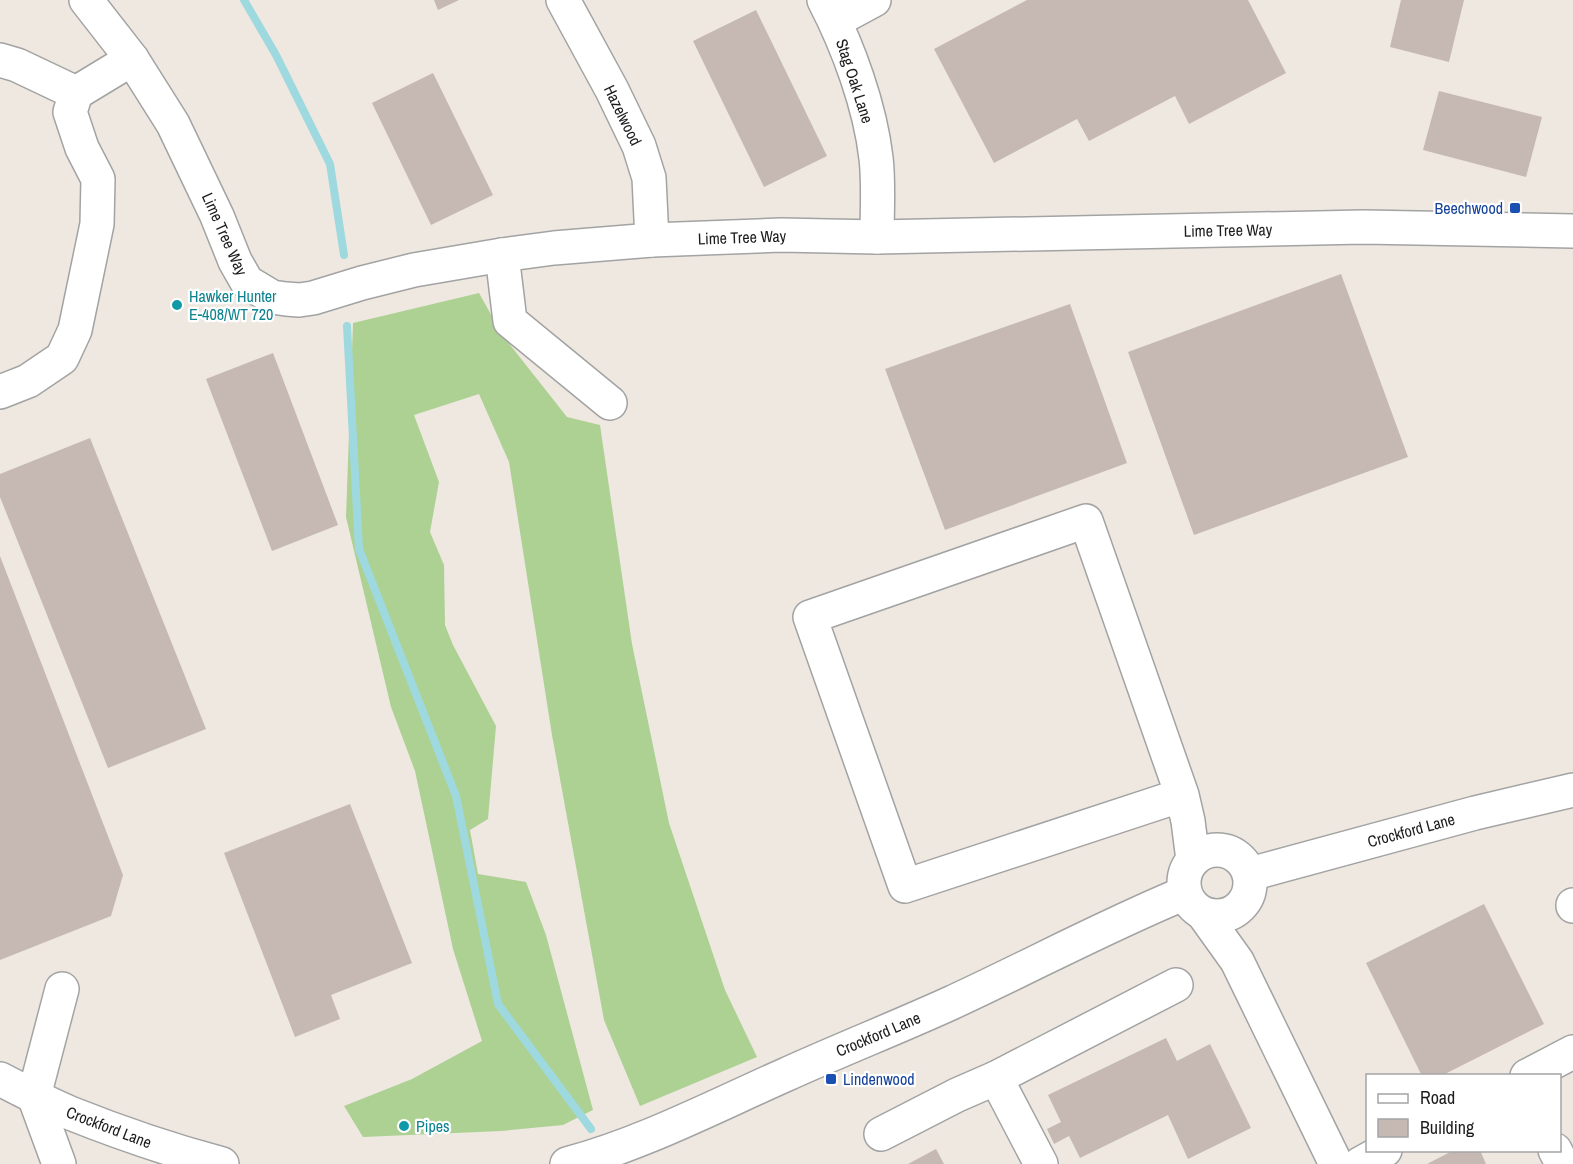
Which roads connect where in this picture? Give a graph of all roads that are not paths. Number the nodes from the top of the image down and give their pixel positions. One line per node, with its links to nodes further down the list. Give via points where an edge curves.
1 (86, 0): 5 (street, Lime Tree Way)
2 (563, 0): 10 (street, Hazelwood, via 639,146 649,178)
3 (874, 0): 4 (street)
4 (829, 10): 9 (street, Stag Oak Lane, via 865,102 876,159)
5 (132, 58): 7 (street); 11 (street, Lime Tree Way, via 178,134 247,282 272,297 313,298 414,270)
6 (0, 60): 7 (street)
7 (76, 93): 12 (street, via 70,111 98,179 98,224 75,330 62,357 28,381)
8 (1573, 231): 9 (street, Lime Tree Way, via 1363,227)
9 (877, 237): 10 (street, Lime Tree Way, via 781,235)
10 (652, 240): 11 (street, Lime Tree Way)
11 (502, 255): 13 (street, via 510,321)
12 (0, 392)
13 (610, 403)
14 (1573, 790): 17 (street, Crockford Lane)
15 (1185, 808): 15 (street, via 1086,521 810,618 905,886); 16 (street)
16 (1203, 855): 17 (street, via 1230,852); 18 (street, via 1186,871 1183,883)
17 (1250, 874): 19 (street, via 1251,886)
18 (1195, 904): 19 (street, Crockford Lane, via 1215,917); 20 (street); 30 (street, Crockford Lane, via 1113,925 950,1003 674,1125)
19 (1239, 909): 20 (street)
20 (1237, 961): 34 (street)
21 (1176, 985): 25 (street)
22 (62, 989): 27 (street)
23 (1573, 1053): 24 (street)
24 (1531, 1074)
25 (996, 1078): 28 (street); 33 (street)
26 (0, 1079): 27 (street, Crockford Lane)
27 (34, 1096): 31 (street); 32 (street, Crockford Lane, via 132,1137)
28 (881, 1134)
29 (1381, 1152): 35 (street)
30 (573, 1162)
31 (59, 1164)
32 (222, 1164)
33 (1041, 1164)
34 (1336, 1164)
35 (1360, 1164)

